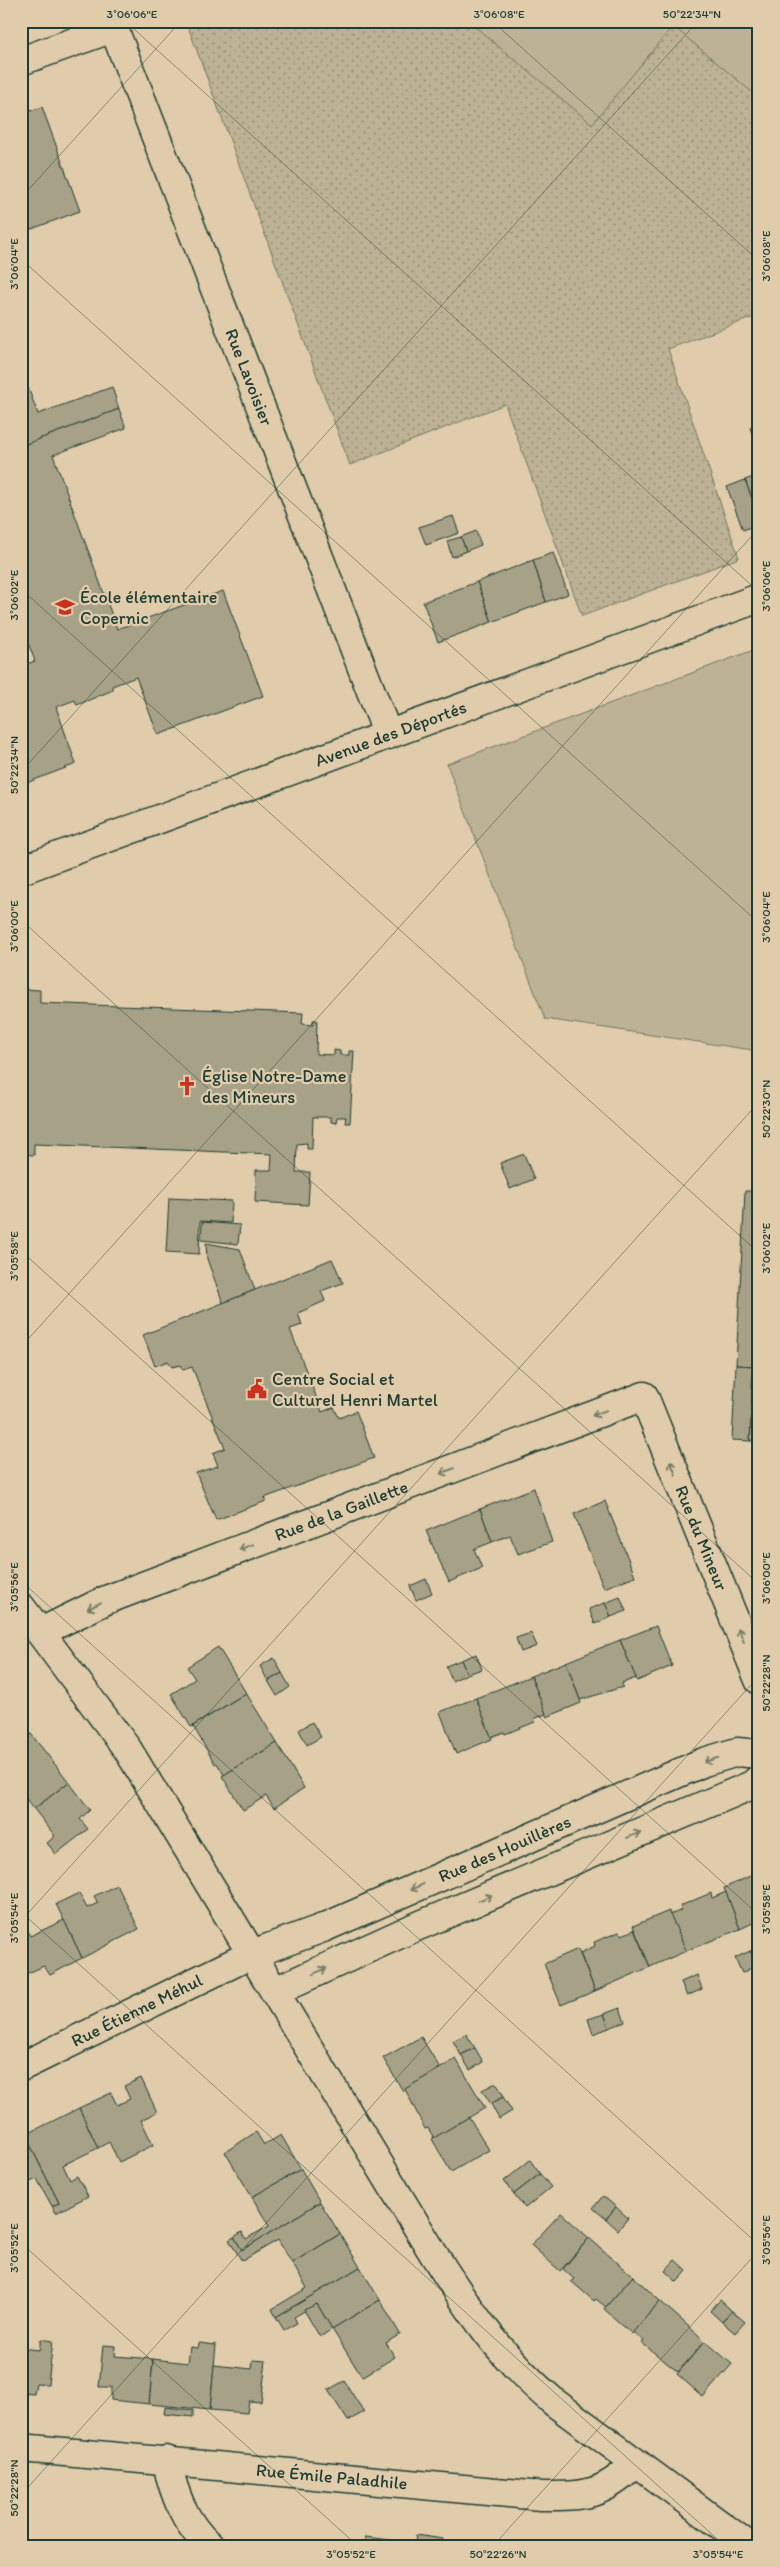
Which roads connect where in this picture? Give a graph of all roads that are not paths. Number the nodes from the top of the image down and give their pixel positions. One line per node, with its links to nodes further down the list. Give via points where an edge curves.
1 (112, 24): 2 (street); 4 (street, Rue Lavoisier)
2 (21, 61)
3 (759, 598): 4 (street, Avenue des Déportés)
4 (388, 735): 5 (street, Avenue des Déportés)
5 (21, 870)
6 (644, 1396): 8 (street, Rue de la Gaillette, one-way to 8, via 106,1600); 9 (street, Rue du Mineur, one-way to 6)
7 (21, 1607): 8 (street)
8 (41, 1632): 12 (street, via 128,1750)
9 (759, 1680)
10 (759, 1754): 12 (street, Rue des Houillères, one-way to 12, via 737,1752 704,1762 323,1928)
11 (759, 1779): 13 (street, Rue des Houillères, one-way to 11, via 411,1929)
12 (252, 1954): 13 (street); 14 (street, Rue Étienne Méhul)
13 (276, 1991): 17 (street, via 433,2253 488,2336 539,2390)
14 (21, 2067)
15 (21, 2448): 16 (street, Rue Émile Paladhile)
16 (166, 2460): 17 (street, Rue Émile Paladhile, via 540,2496 606,2489); 18 (street, via 181,2509)
17 (634, 2464): 19 (street)
18 (210, 2546)
19 (749, 2546)

